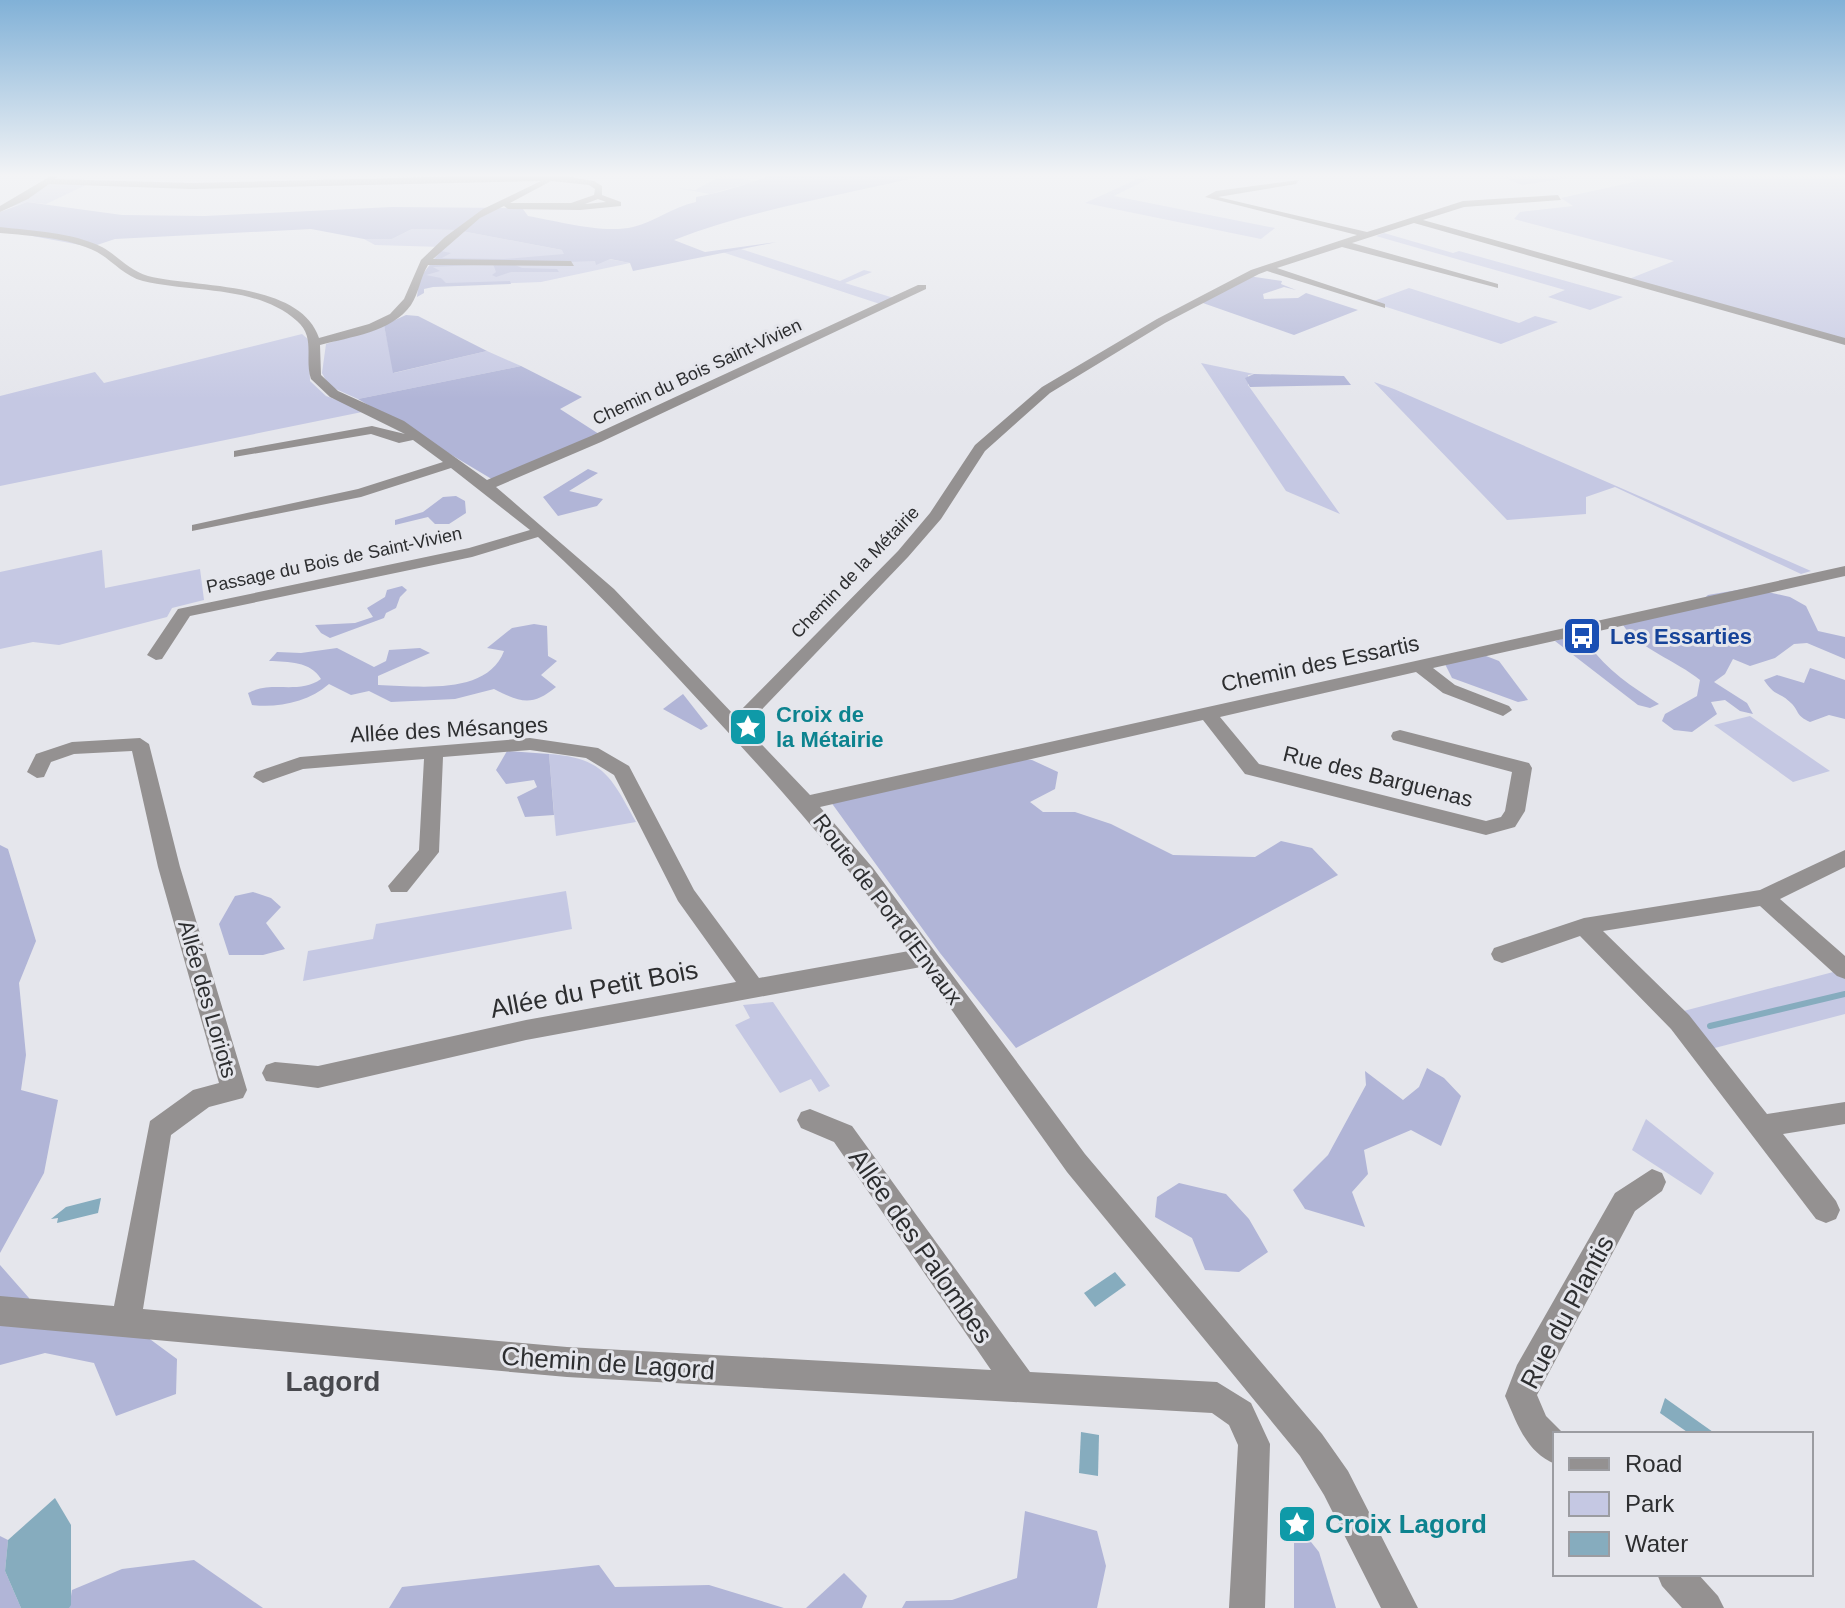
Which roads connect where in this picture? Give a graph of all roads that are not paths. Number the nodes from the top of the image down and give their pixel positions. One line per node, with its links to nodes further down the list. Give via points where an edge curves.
1 (96, 249): 12 (street, via 144,278 277,304 303,319)
2 (439, 249): 6 (street)
3 (1328, 249): 8 (street, Chemin de la Métairie)
4 (1362, 249): 9 (street)
5 (1521, 249): 13 (street)
6 (424, 262): 7 (street); 12 (street, via 403,308 383,322)
7 (571, 264)
8 (1267, 268): 11 (street); 25 (street, Chemin de la Métairie, via 1161,321 1046,390 980,448 936,516 903,554)
9 (1494, 286)
10 (922, 287): 17 (street, Chemin du Bois Saint-Vivien)
11 (1381, 306)
12 (318, 342): 14 (street, Route de Port d'Envaux, via 314,367 321,384)
13 (1845, 342)
14 (416, 436): 15 (street, via 399,439 372,430); 16 (street, Route de Port d'Envaux)
15 (239, 454)
16 (452, 463): 17 (street, Route de Port d'Envaux); 18 (street, via 361,493)
17 (486, 486): 19 (street, Route de Port d'Envaux)
18 (197, 528)
19 (541, 531): 21 (street, Passage du Bois de Saint-Vivien, via 472,552 184,612); 25 (street, Route de Port d'Envaux, via 608,592)
20 (1845, 571): 22 (street, Chemin des Essartis)
21 (156, 655)
22 (1418, 665): 23 (street, via 1449,689); 24 (street, Chemin des Essartis)
23 (1503, 710)
24 (1206, 712): 26 (street, Rue des Barguenas, via 1252,769 1486,828 1508,822 1515,811 1522,768); 30 (street, Chemin des Essartis)
25 (734, 728): 30 (street, Route de Port d'Envaux)
26 (1400, 736)
27 (434, 752): 29 (street, Allée des Mésanges, via 300,763); 32 (street, via 429,852); 38 (street, Allée des Mésanges, via 552,746 591,752 622,771 686,895)
28 (37, 772): 46 (street, Allée des Loriots, via 43,758 72,748 140,744 169,867 234,1090 202,1098 159,1129)
29 (263, 777)
30 (806, 803): 36 (street, Route de Port d'Envaux)
31 (1845, 858): 33 (street)
32 (399, 886)
33 (1764, 897): 34 (street); 37 (street)
34 (1584, 926): 35 (street); 42 (street, via 1680,1022)
35 (1502, 954)
36 (926, 957): 38 (street, Allée du Petit Bois); 50 (street, Route de Port d'Envaux, via 1076,1163 1311,1445 1336,1483)
37 (1845, 970)
38 (752, 987): 39 (street, Allée du Petit Bois, via 318,1077)
39 (275, 1073)
40 (1845, 1113): 42 (street)
41 (810, 1120): 47 (street, Allée des Palombes, via 843,1134)
42 (1763, 1126): 44 (street)
43 (1652, 1182): 48 (street, Rue du Plantis, via 1625,1202 1528,1376 1521,1396 1535,1427)
44 (1826, 1210)
45 (0, 1311): 46 (street, Chemin de Lagord)
46 (126, 1323): 47 (street, Chemin de Lagord, via 567,1362)
47 (1021, 1386): 51 (street, Chemin de Lagord, via 1217,1398 1240,1414 1254,1444)
48 (1553, 1446)
49 (1676, 1576): 52 (street)
50 (1390, 1599)
51 (1247, 1608)
52 (1706, 1608)

